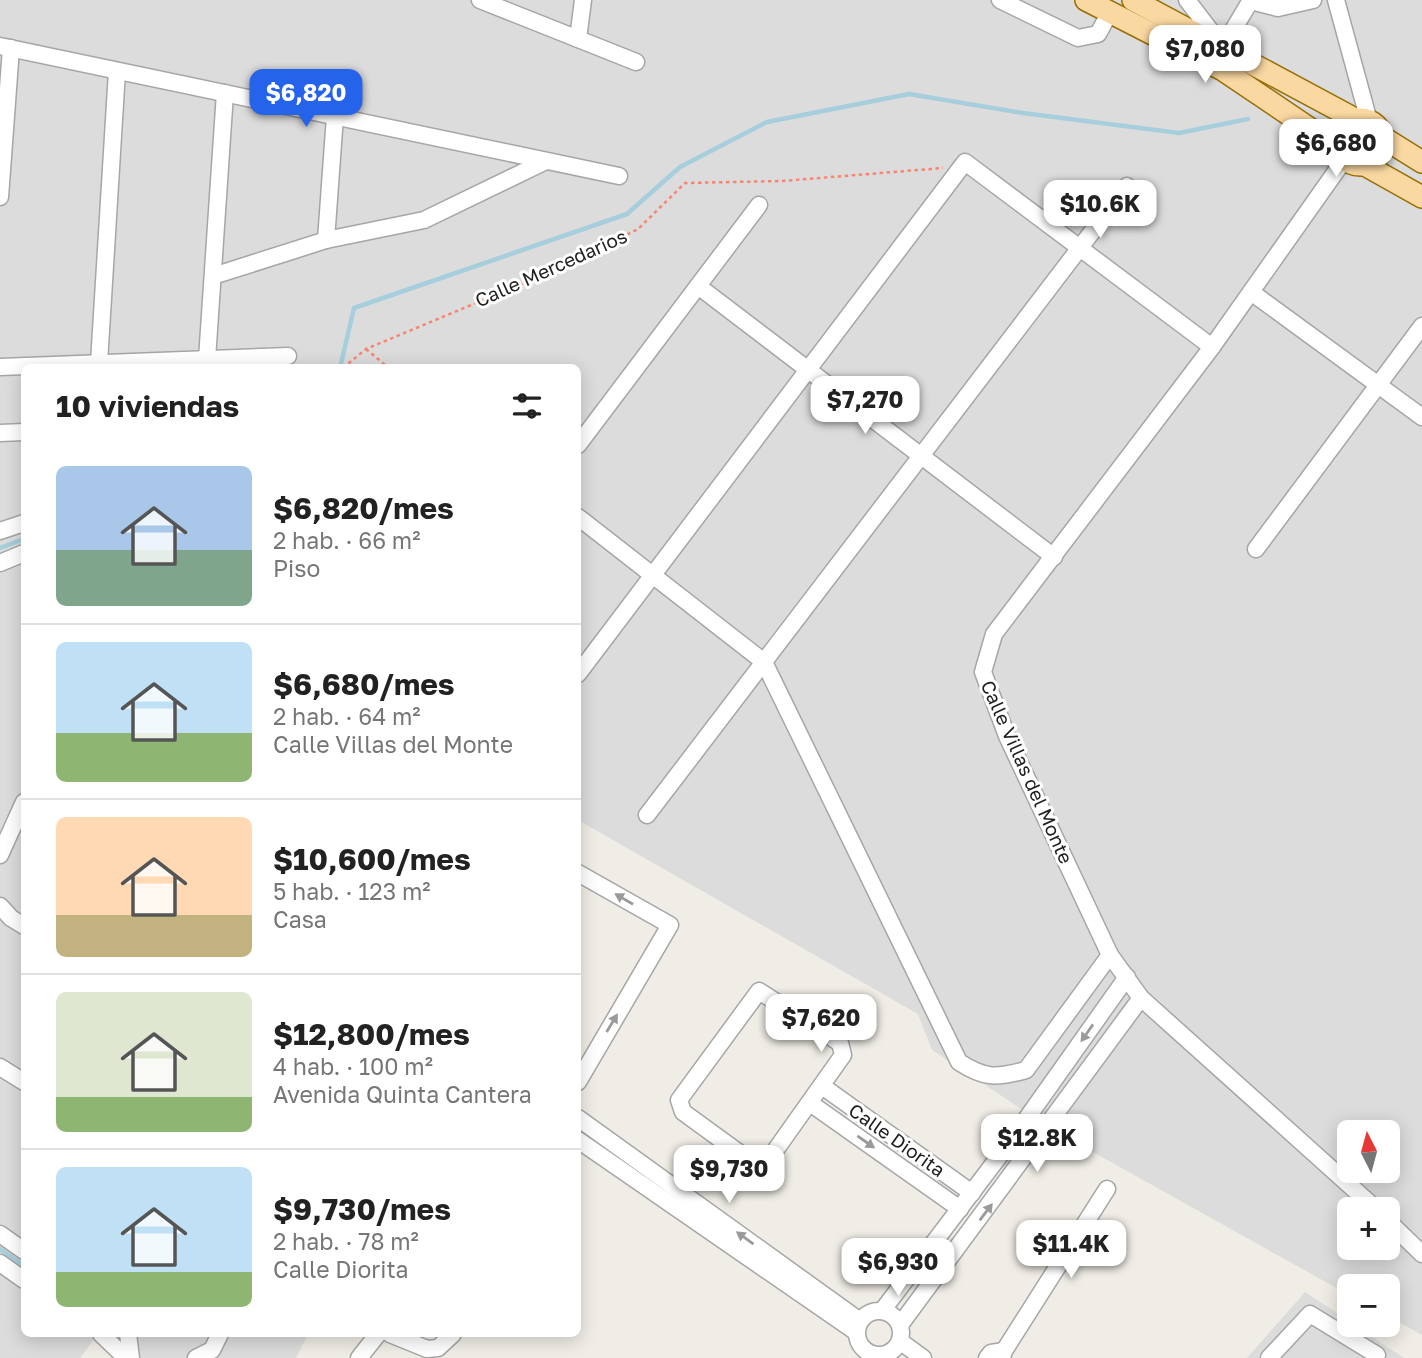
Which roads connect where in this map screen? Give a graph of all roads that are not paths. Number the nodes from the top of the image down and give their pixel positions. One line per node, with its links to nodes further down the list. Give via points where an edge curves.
1 (480, 0): 11 (street)
2 (583, 0): 11 (street)
3 (1000, 0): 10 (street, via 1078,38 1098,34)
4 (1086, 0): 10 (main road)
5 (1187, 0): 13 (street)
6 (1313, 0): 9 (street, via 1278,8)
7 (1336, 0): 18 (street)
8 (1137, 1): 13 (main road)
9 (1251, 1): 13 (street)
10 (1110, 12): 19 (main road, via 1223,70)
11 (578, 39): 14 (street)
12 (5, 47): 15 (street); 24 (street)
13 (1223, 47): 18 (main road)
14 (636, 62)
15 (117, 71): 16 (street); 36 (street)
16 (225, 93): 17 (street); 29 (street)
17 (335, 116): 20 (street); 27 (street)
18 (1369, 126): 19 (main road, via 1342,127); 19 (main road, via 1377,157); 21 (main road)
19 (1349, 157): 25 (main road); 31 (street, Calle Villas del Monte)
20 (546, 161): 22 (street); 27 (street, via 424,220)
21 (1422, 162)
22 (619, 176)
23 (1127, 186): 28 (street)
24 (0, 197)
25 (1422, 197)
26 (760, 205): 30 (street)
27 (326, 240): 29 (street)
28 (1080, 248): 33 (street); 40 (street, via 965,162); 46 (street)
29 (213, 276): 35 (street)
30 (698, 286): 40 (street); 45 (street)
31 (1251, 292): 33 (street, Calle Villas del Monte); 41 (street)
32 (1422, 326): 41 (street)
33 (1212, 347): 52 (street, Calle Villas del Monte)
34 (288, 356): 35 (street)
35 (208, 359): 36 (street)
36 (99, 363): 37 (street)
37 (74, 364)
38 (21, 366): 39 (street)
39 (0, 367)
40 (808, 369): 46 (street); 54 (street)
41 (1378, 385): 42 (street); 50 (street)
42 (1422, 416)
43 (21, 432): 44 (street)
44 (0, 433)
45 (581, 441)
46 (921, 456): 52 (street); 55 (street)
47 (581, 519): 54 (street)
48 (21, 524): 49 (street)
49 (0, 531)
50 (1256, 549)
51 (21, 554): 53 (street)
52 (1054, 557): 63 (street, Calle Villas del Monte, via 994,634 983,672 1007,736)
53 (0, 563)
54 (654, 573): 55 (street); 56 (street)
55 (764, 662): 58 (street); 63 (street, via 959,1062 979,1075 1005,1076 1026,1070)
56 (581, 670)
57 (21, 809): 59 (street)
58 (647, 815)
59 (0, 855)
60 (581, 880): 67 (street, one-way to 60, via 670,925)
61 (0, 906): 62 (street)
62 (21, 924)
63 (1110, 955): 64 (street, Calle Villas del Monte)
64 (1127, 977): 65 (street, Calle Villas del Monte); 76 (street, one-way to 76)
65 (1141, 998): 77 (street, Calle Villas del Monte); 87 (street, one-way to 65)
66 (0, 1067): 68 (street)
67 (581, 1077)
68 (21, 1080)
69 (822, 1086): 70 (street); 70 (street, via 843,1055 840,1043 760,991 679,1100 683,1112 760,1164 767,1162); 76 (street, Calle Diorita)
70 (810, 1103): 79 (street, Calle Diorita, one-way to 79)
71 (581, 1120): 72 (street)
72 (596, 1131): 73 (street); 78 (street)
73 (581, 1146)
74 (581, 1148): 78 (street)
75 (1107, 1189): 96 (street)
76 (972, 1193): 79 (street)
77 (1363, 1197)
78 (680, 1201): 88 (street)
79 (960, 1209): 86 (street)
80 (1400, 1233): 83 (street)
81 (0, 1234): 82 (street)
82 (21, 1249)
83 (1422, 1254)
84 (0, 1264): 85 (street)
85 (21, 1278)
86 (882, 1311): 87 (street); 88 (street, via 870,1312)
87 (900, 1325): 95 (street)
88 (858, 1326): 95 (street, via 858,1343 866,1352 877,1356)
89 (103, 1337): 97 (street)
90 (128, 1337): 97 (street)
91 (218, 1337): 98 (street, via 212,1349)
92 (376, 1337): 99 (street)
93 (397, 1337): 94 (street, via 427,1349 438,1348)
94 (450, 1337)
95 (895, 1351): 100 (street)
96 (1003, 1354): 101 (street, via 991,1353)
97 (128, 1358)
98 (196, 1358)
99 (359, 1358)
100 (923, 1358)
101 (987, 1358)
102 (1269, 1358): 103 (street, via 1310,1314 1377,1355)
103 (1375, 1358)

